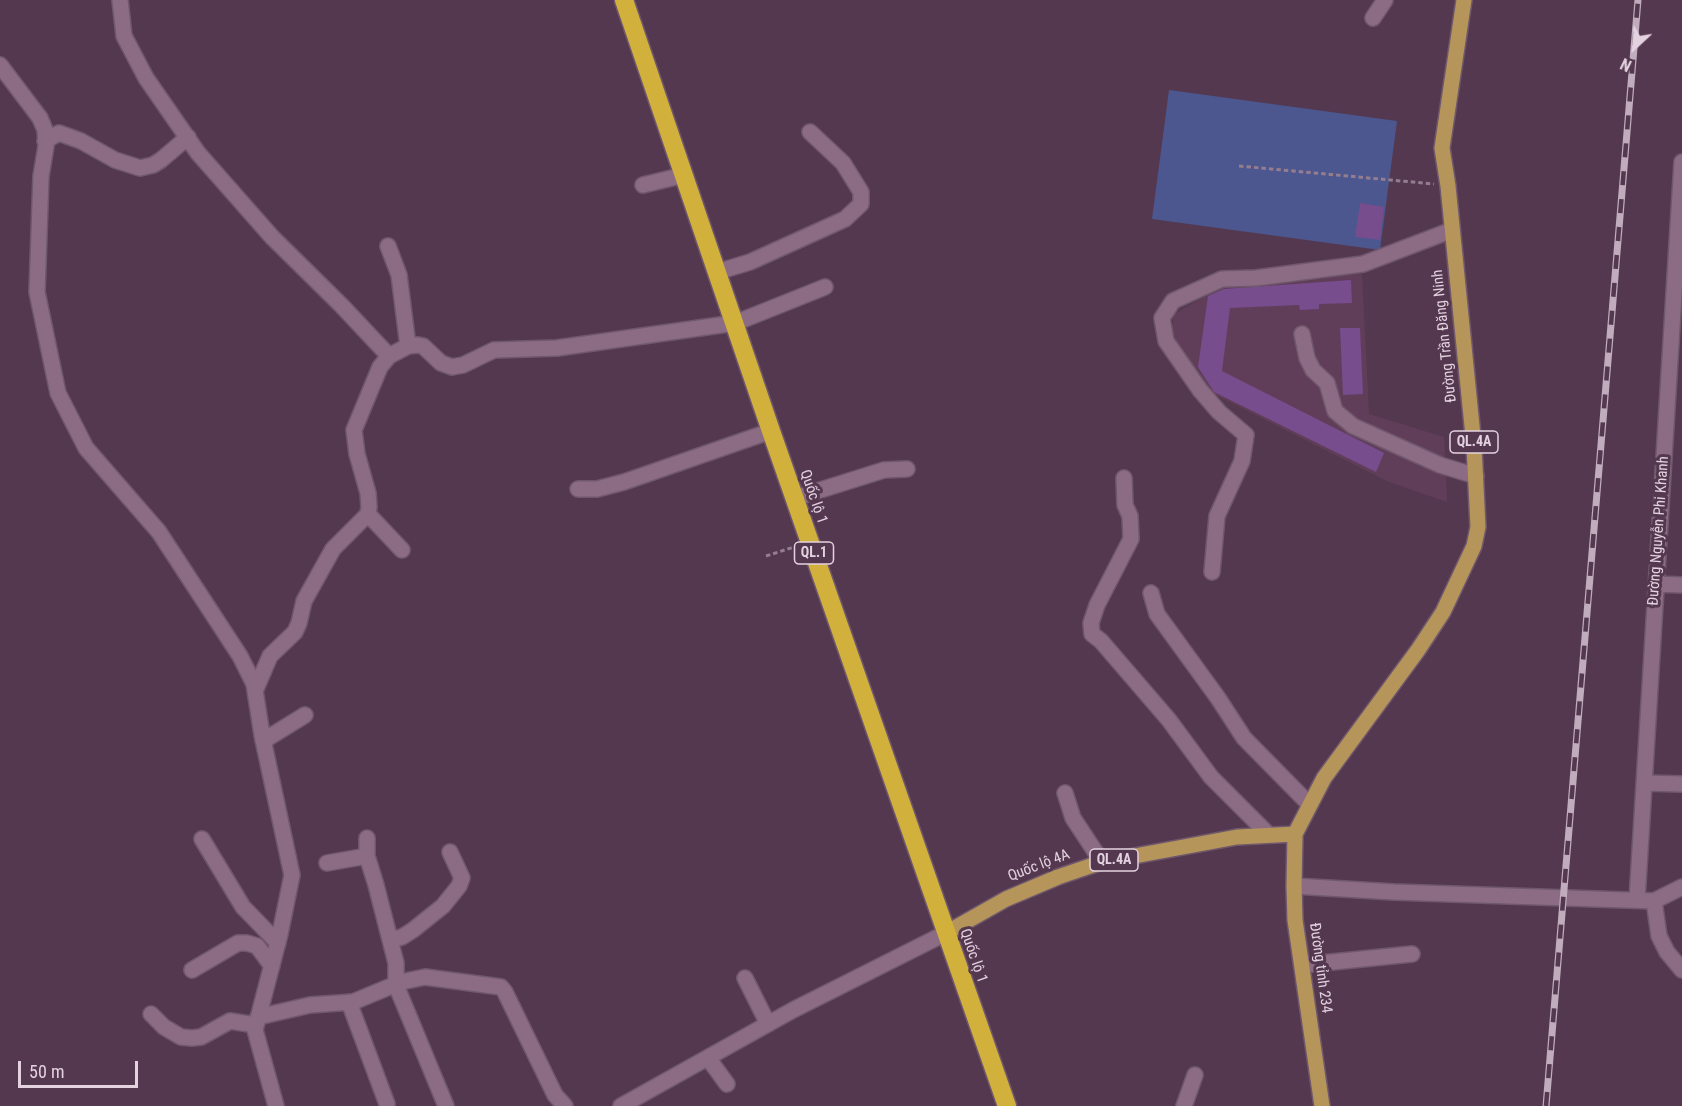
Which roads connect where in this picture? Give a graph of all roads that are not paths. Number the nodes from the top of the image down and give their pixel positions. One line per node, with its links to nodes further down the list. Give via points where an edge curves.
1 (120, 0): 8 (street, via 124,36 146,78)
2 (624, 0): 11 (highway, Quốc lộ 1 / QL.1)
3 (1385, 0): 5 (street)
4 (1464, 0): 13 (main road, Đường Trần Đăng Ninh / QL.4A, via 1442,148)
5 (1373, 18)
6 (0, 65): 9 (street, via 40,118)
7 (810, 132): 16 (street, via 843,163 861,192 861,204 845,219)
8 (188, 137): 9 (street, via 161,160 140,168 59,133); 21 (street, via 272,237)
9 (45, 141): 35 (street, via 37,292 58,393 86,448 159,532 240,656)
10 (1682, 162): 15 (street, Đường Nguyễn Phi Khanh)
11 (684, 175): 12 (street); 16 (highway, Quốc lộ 1 / QL.1)
12 (643, 184)
13 (1452, 230): 25 (main road, Đường Trần Đăng Ninh / QL.4A); 31 (street, via 1363,264 1222,279 1173,301 1162,318 1166,341 1200,390 1246,435 1242,460 1217,516)
14 (388, 246): 20 (street, via 399,275)
15 (1679, 268): 22 (street, Đường Nguyễn Phi Khanh)
16 (717, 273): 18 (highway, Quốc lộ 1 / QL.1)
17 (825, 287): 18 (street)
18 (735, 324): 20 (street, via 557,348 494,350 452,367 441,363 423,346); 23 (highway, Quốc lộ 1 / QL.1)
19 (1302, 334): 25 (street, via 1307,358 1327,383 1335,411 1353,426 1440,465)
20 (408, 346): 21 (street)
21 (389, 356): 29 (street, via 380,367 354,430 368,492)
22 (1675, 388): 32 (street, Đường Nguyễn Phi Khanh)
23 (771, 431): 27 (street, via 624,482); 28 (highway, Quốc lộ 1 / QL.1)
24 (907, 469): 28 (street, via 884,470)
25 (1476, 476): 41 (main road, Đường Trần Đăng Ninh / QL.4A, via 1478,527 1474,546 1443,612 1324,778)
26 (1124, 478): 43 (street, via 1131,539 1097,605 1090,623 1092,634 1169,720 1211,777)
27 (578, 489)
28 (795, 498): 54 (highway, Quốc lộ 1 / QL.1)
29 (368, 514): 30 (street); 35 (street, via 333,549 304,600 295,632 270,656)
30 (402, 550)
31 (1212, 572)
32 (1656, 584): 33 (street); 38 (street, Đường Nguyễn Phi Khanh)
33 (1682, 585)
34 (1152, 593): 41 (street, via 1157,614 1244,738)
35 (255, 691): 37 (street)
36 (305, 715): 37 (street)
37 (263, 741): 56 (street, via 292,875)
38 (1644, 783): 39 (street); 52 (street, Đường Nguyễn Phi Khanh)
39 (1682, 784)
40 (1065, 793): 48 (street, via 1073,818)
41 (1310, 805): 42 (main road, Đường Trần Đăng Ninh / QL.4A)
42 (1295, 834): 43 (main road, Quốc lộ 4A / QL.4A); 50 (main road, Đường tỉnh 234)
43 (1269, 835): 48 (main road, Quốc lộ 4A / QL.4A)
44 (367, 838): 47 (street)
45 (202, 839): 56 (street, via 243,907)
46 (450, 852): 55 (street, via 462,879 459,886 443,906 414,930)
47 (367, 856): 49 (street); 55 (street)
48 (1102, 862): 54 (main road, Quốc lộ 4A / QL.4A, via 1006,899)
49 (327, 863)
50 (1294, 886): 52 (street); 58 (main road, Đường tỉnh 234)
51 (1682, 887): 53 (street)
52 (1637, 900): 53 (street)
53 (1654, 901): 61 (street, via 1659,936)
54 (945, 933): 67 (street); 76 (highway, Quốc lộ 1 / QL.1)
55 (390, 940): 63 (street)
56 (278, 943): 59 (street)
57 (1412, 954): 58 (street)
58 (1302, 965): 78 (main road, Đường tỉnh 234)
59 (272, 966): 60 (street, via 256,946 238,943); 66 (street)
60 (192, 970)
61 (1682, 970)
62 (745, 978): 67 (street)
63 (396, 985): 64 (street); 73 (street); 74 (street, via 425,977 501,987 555,1095)
64 (349, 1002): 66 (street, via 310,1005); 71 (street)
65 (151, 1014): 66 (street, via 181,1037 192,1038 230,1021)
66 (257, 1022): 72 (street, via 255,1030)
67 (768, 1024): 68 (street)
68 (708, 1058): 70 (street); 75 (street)
69 (1195, 1075): 77 (street)
70 (727, 1084)
71 (387, 1104)
72 (276, 1106)
73 (446, 1106)
74 (565, 1106)
75 (621, 1106)
76 (1007, 1106)
77 (1184, 1106)
78 (1322, 1106)

